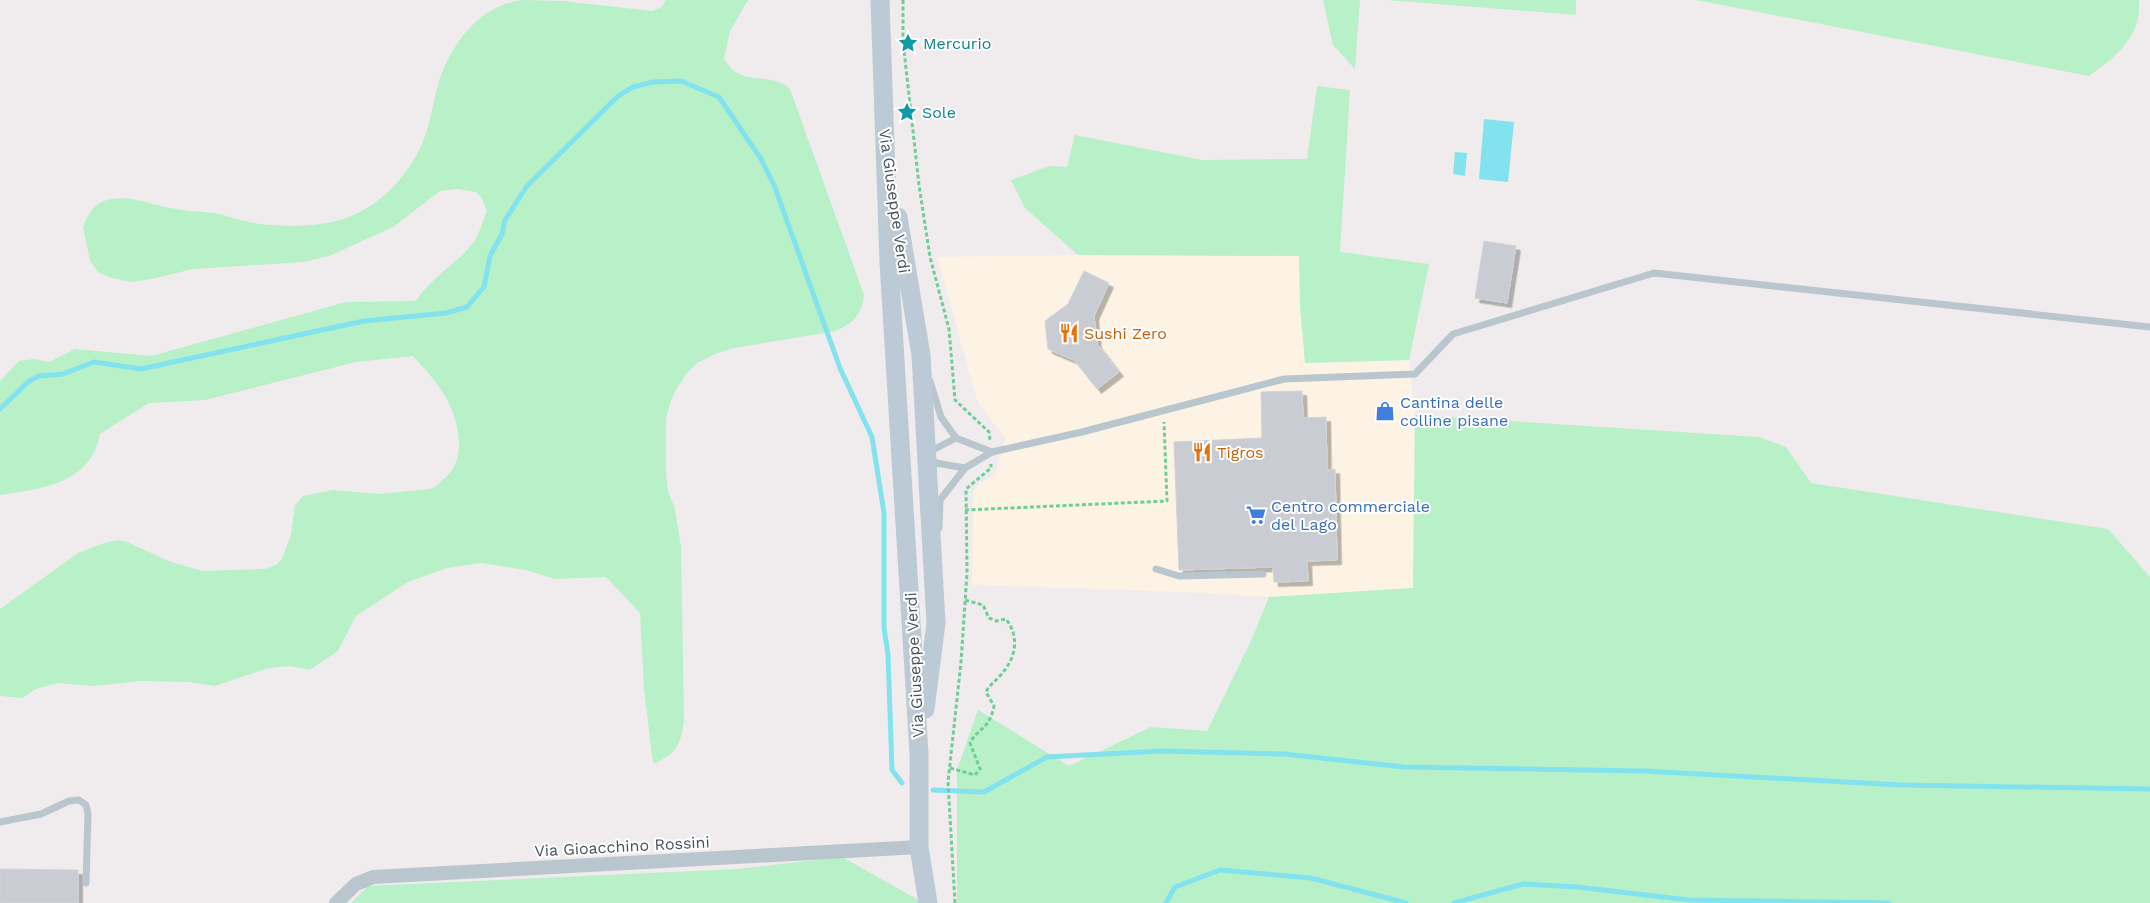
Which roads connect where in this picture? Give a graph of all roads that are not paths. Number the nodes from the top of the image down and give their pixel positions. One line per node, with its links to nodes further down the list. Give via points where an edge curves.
1 (880, 0): 2 (main road)
2 (883, 119): 4 (main road, Via Giuseppe Verdi); 5 (main road, Via Giuseppe Verdi)
3 (2150, 327): 7 (lane, via 1654,273 1453,334 1415,374 1284,379)
4 (895, 352): 8 (main road, Via Giuseppe Verdi, via 912,444); 12 (main road, Via Giuseppe Verdi)
5 (921, 355): 6 (lane, via 941,416); 8 (main road, Via Giuseppe Verdi)
6 (956, 438): 7 (lane); 8 (lane)
7 (992, 452): 9 (lane)
8 (925, 454): 9 (lane, via 936,463); 12 (main road, Via Giuseppe Verdi, via 912,473 915,547); 13 (main road, Via Giuseppe Verdi)
9 (965, 468): 13 (lane, via 940,500)
10 (1156, 569): 11 (lane, via 1179,576)
11 (1263, 574)
12 (909, 576): 14 (main road, Via Giuseppe Verdi)
13 (936, 623): 14 (main road, Via Giuseppe Verdi)
14 (919, 753): 16 (main road, Via Giuseppe Verdi)
15 (0, 822): 17 (lane, via 41,814 78,800 86,805)
16 (919, 847): 18 (street, Via Gioacchino Rossini, via 373,876 356,884); 19 (main road, Via Giuseppe Verdi)
17 (86, 883)
18 (336, 903)
19 (928, 903)

